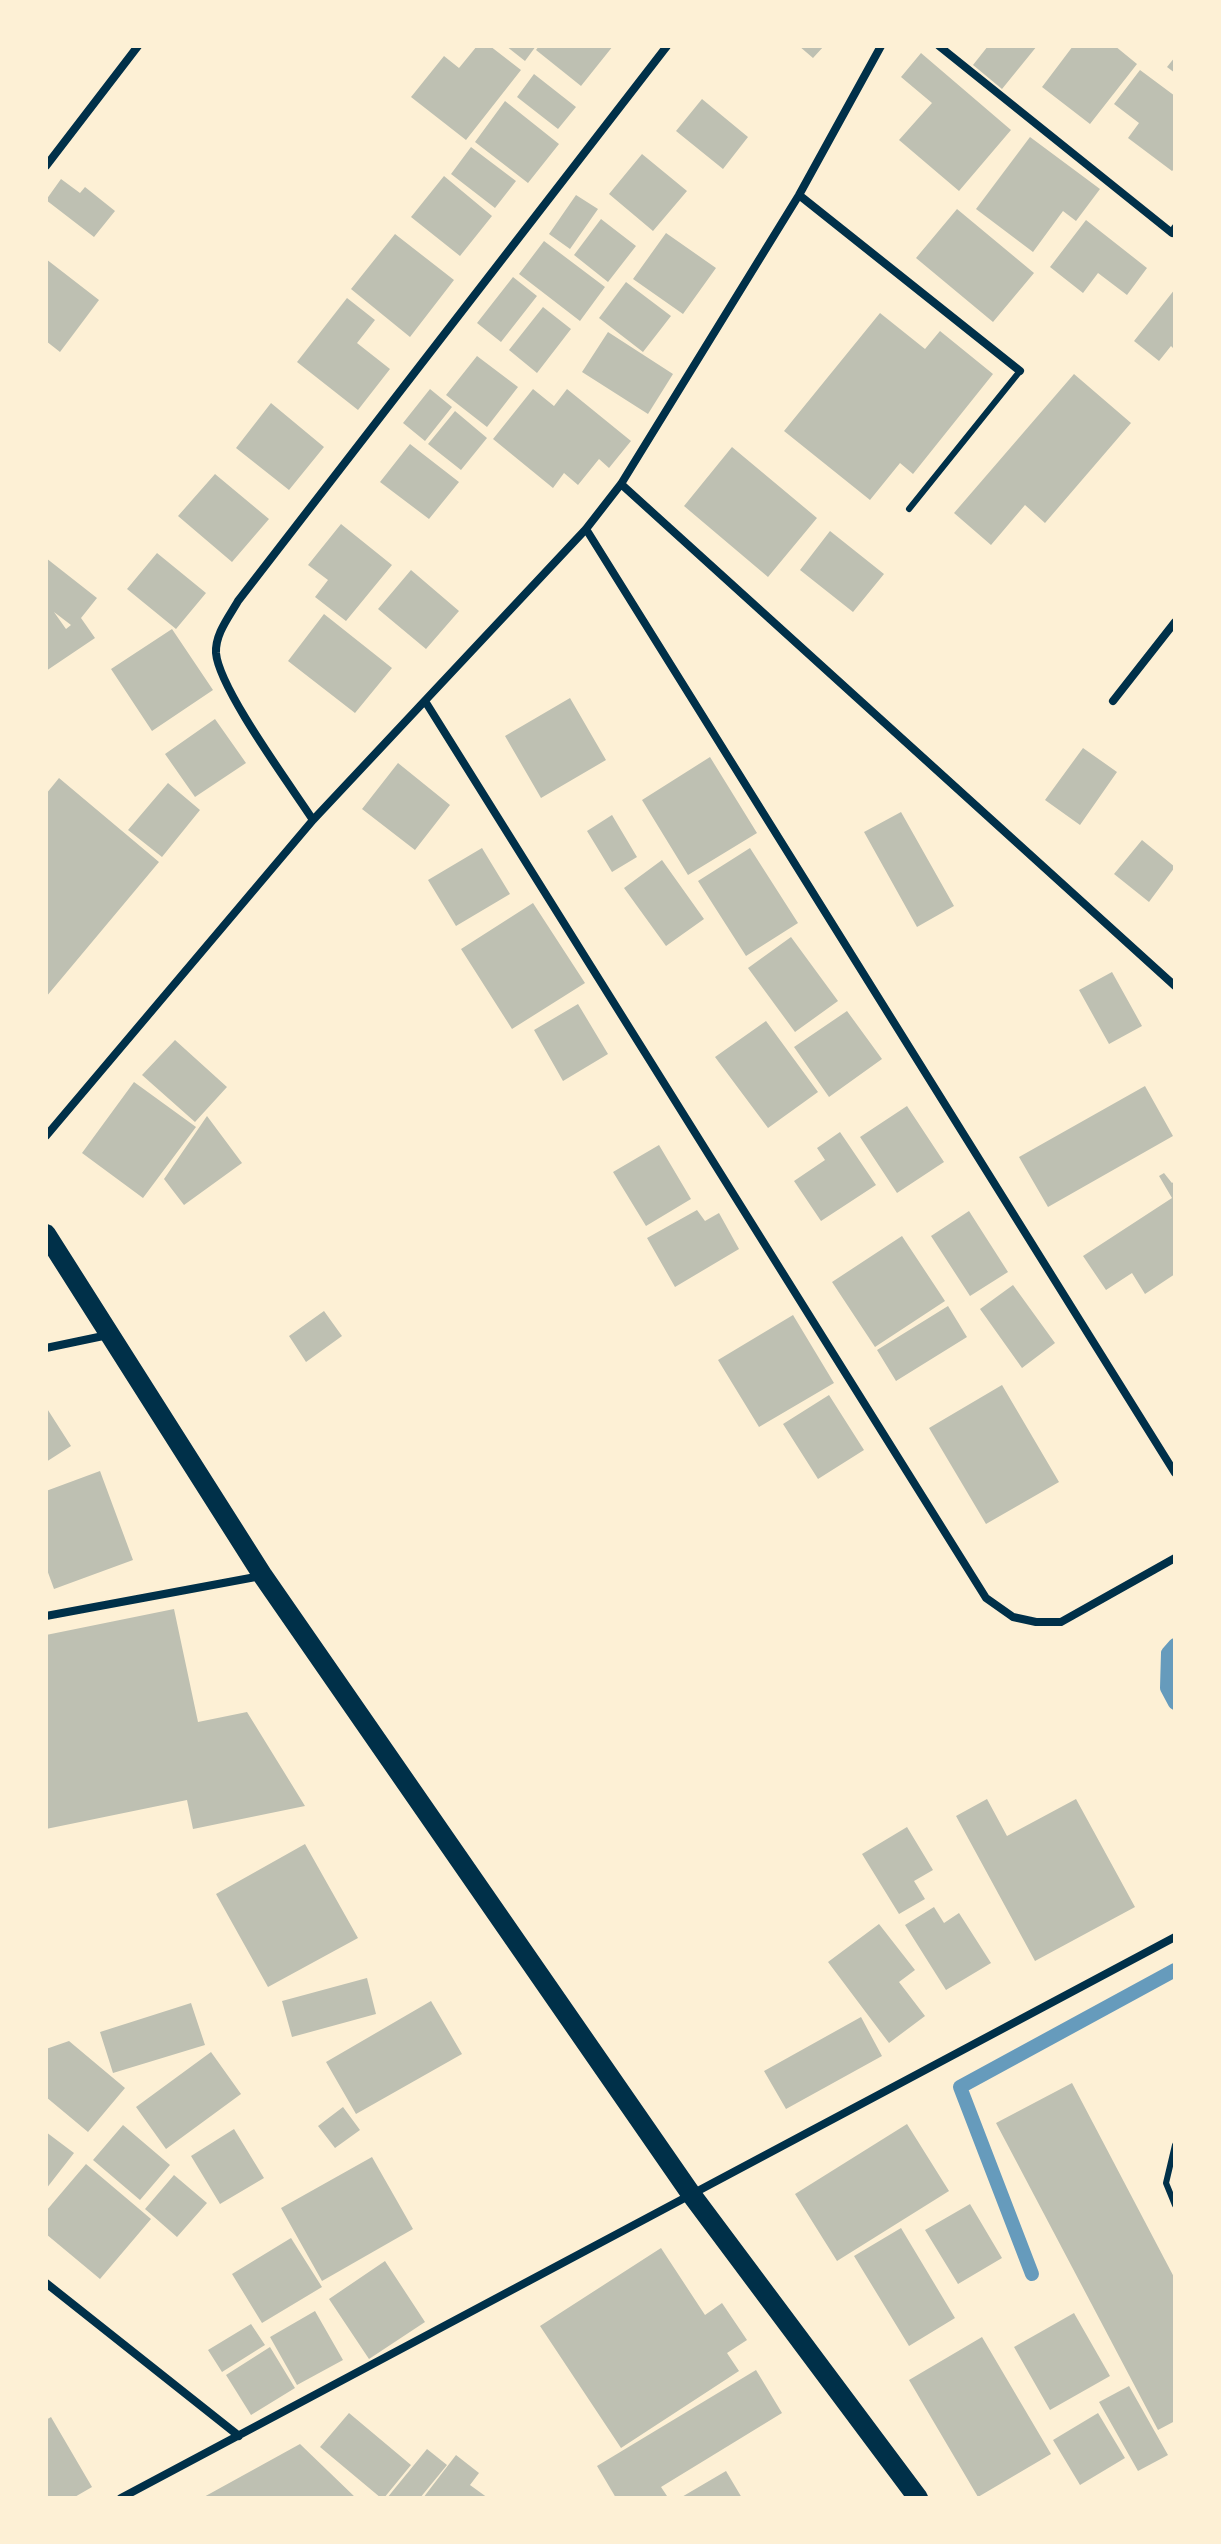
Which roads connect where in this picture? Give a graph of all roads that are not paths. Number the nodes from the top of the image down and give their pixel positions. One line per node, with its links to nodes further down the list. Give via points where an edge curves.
1 (138, 46): 5 (street)
2 (667, 46): 15 (street, via 220,631 216,653 227,687)
3 (881, 46): 6 (street)
4 (939, 46): 7 (street, via 1172,233)
5 (46, 166)
6 (799, 195): 8 (street); 9 (street)
7 (1175, 228)
8 (1020, 371): 10 (lane)
9 (621, 484): 11 (street); 16 (street)
10 (909, 509)
11 (586, 529): 13 (street); 21 (street)
12 (1175, 622): 14 (street)
13 (425, 701): 15 (street); 22 (street, via 986,1598 1013,1617 1061,1622)
14 (1113, 701)
15 (313, 820): 17 (street)
16 (1175, 986)
17 (46, 1136)
18 (46, 1234): 19 (main road)
19 (110, 1335): 20 (street); 23 (main road)
20 (46, 1348)
21 (1175, 1473)
22 (1175, 1558)
23 (263, 1576): 24 (street); 27 (main road)
24 (46, 1616)
25 (1175, 1937): 27 (street)
26 (1175, 2145): 28 (lane, via 1166,2183)
27 (691, 2194): 30 (street); 32 (main road)
28 (1175, 2205)
29 (46, 2283): 30 (street)
30 (239, 2436): 31 (street)
31 (121, 2498)
32 (918, 2498)

